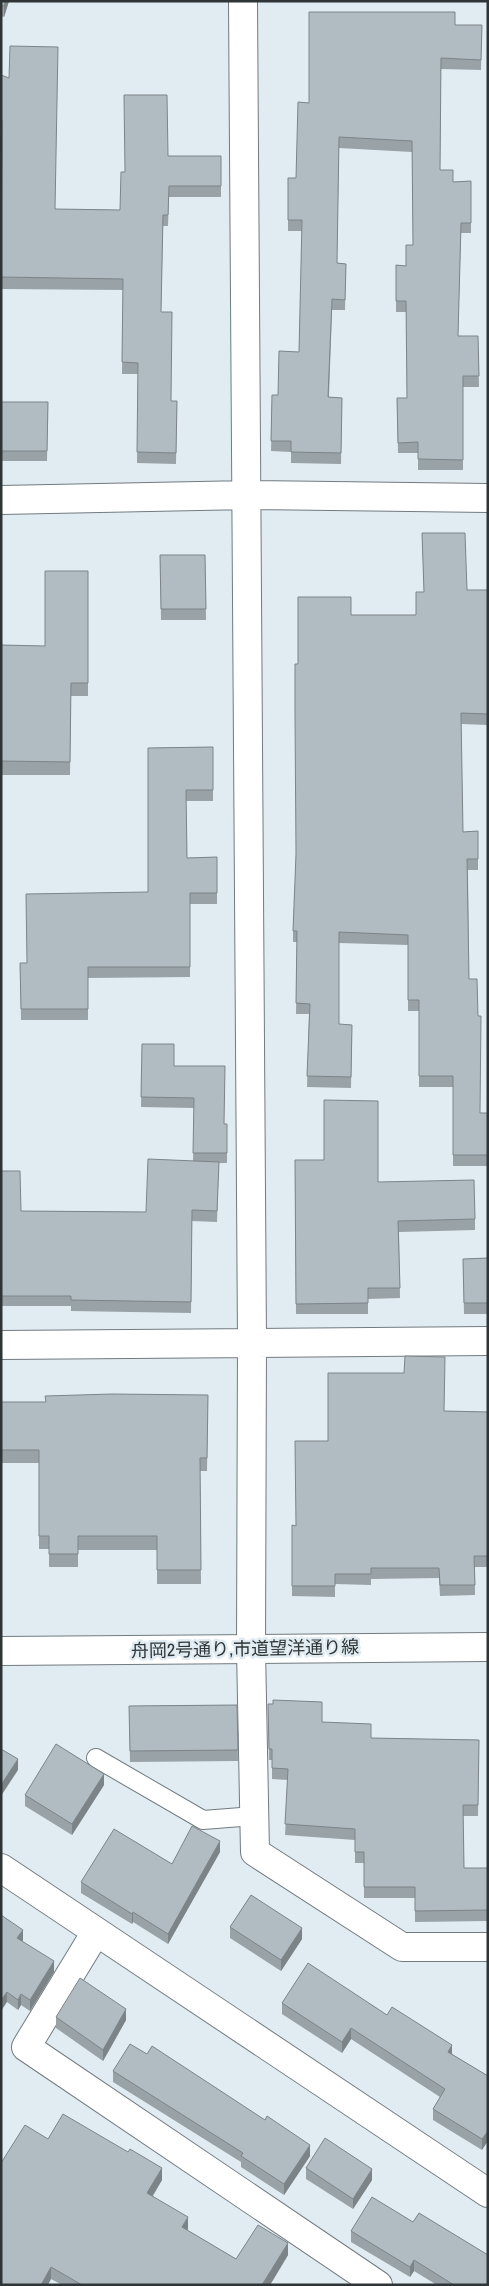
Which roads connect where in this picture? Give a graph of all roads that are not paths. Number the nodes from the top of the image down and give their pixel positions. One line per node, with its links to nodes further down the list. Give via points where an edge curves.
1 (243, 1): 2 (street)
2 (248, 494): 3 (street); 4 (street); 6 (street)
3 (488, 498)
4 (1, 500)
5 (488, 1341): 6 (street)
6 (252, 1342): 7 (street); 9 (street)
7 (1, 1345)
8 (488, 1647): 9 (street, 舟岡2号通り,市道望洋通り線)
9 (250, 1649): 10 (street, 舟岡2号通り,市道望洋通り線); 12 (street)
10 (1, 1651)
11 (96, 1758): 12 (lane, via 203,1820)
12 (254, 1816): 15 (street, via 255,1852 402,1947)
13 (1, 1868): 14 (street)
14 (96, 1932): 16 (street); 17 (street, via 26,2047)
15 (488, 1947)
16 (488, 2193)
17 (378, 2285)

